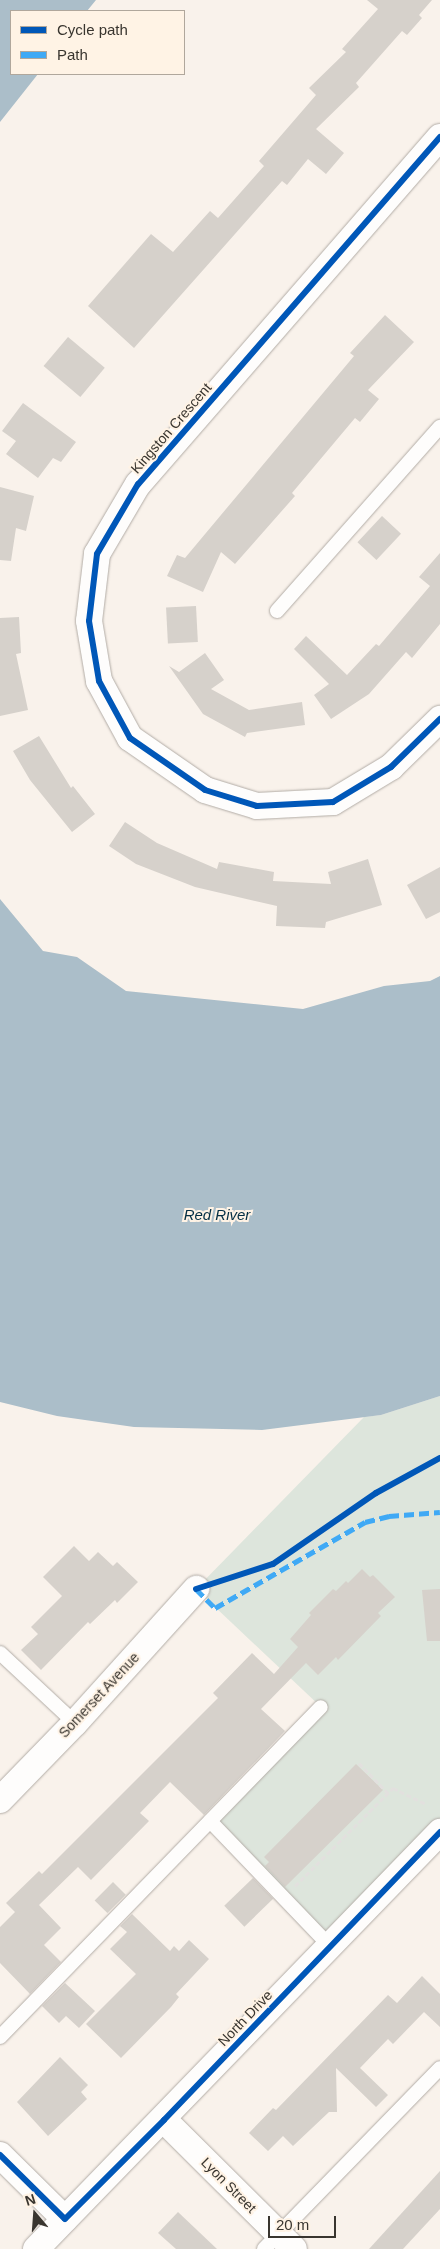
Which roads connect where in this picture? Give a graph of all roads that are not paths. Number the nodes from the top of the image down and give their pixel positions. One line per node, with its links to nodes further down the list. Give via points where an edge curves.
1 (440, 137): 4 (street, Kingston Crescent, via 138,484 98,554 89,620 99,681 130,738 205,790 257,806 333,802 391,766)
2 (440, 427): 3 (lane)
3 (277, 611)
4 (440, 719)
5 (196, 1589): 8 (street, Somerset Avenue)
6 (0, 1653): 8 (lane)
7 (321, 1707): 10 (lane)
8 (75, 1723): 9 (street, Somerset Avenue)
9 (0, 1800)
10 (210, 1822): 12 (lane); 13 (lane)
11 (440, 1832): 12 (street, North Drive)
12 (330, 1946): 15 (street, North Drive)
13 (0, 2038)
14 (440, 2068): 18 (lane)
15 (164, 2120): 17 (street, North Drive); 18 (street, Lyon Street)
16 (0, 2155): 17 (street)
17 (65, 2219): 19 (street, North Drive)
18 (279, 2244)
19 (36, 2249)

